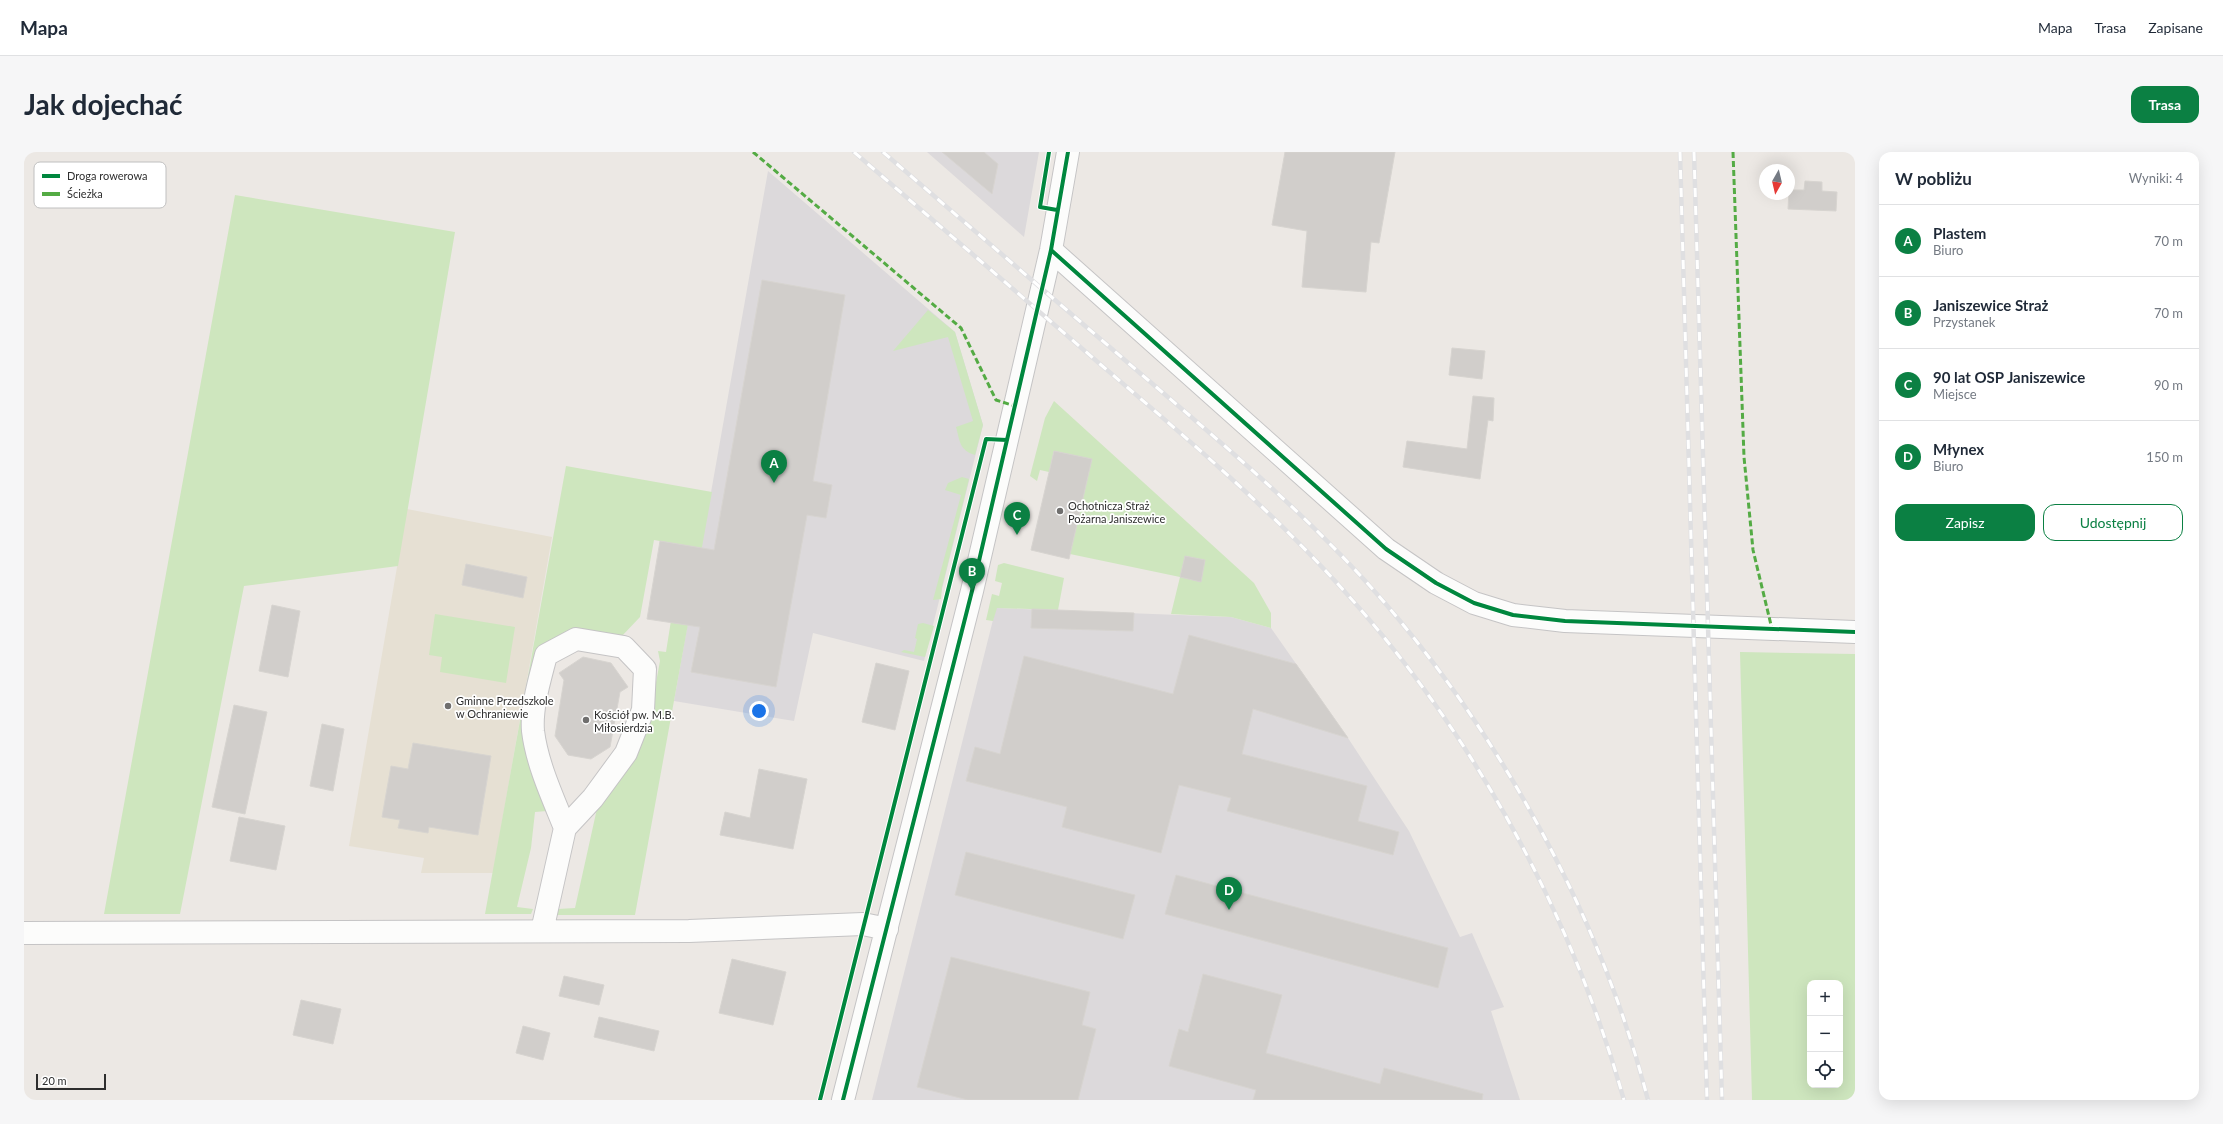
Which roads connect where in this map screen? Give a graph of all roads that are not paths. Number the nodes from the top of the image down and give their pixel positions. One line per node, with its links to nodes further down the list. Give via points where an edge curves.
1 (1068, 152): 2 (street)
2 (1051, 250): 3 (street, via 1386,548 1436,583 1474,603 1513,615 1565,621); 5 (street, via 972,591)
3 (1855, 632)
4 (565, 828): 4 (street, via 547,784 533,731 536,695 546,655 576,639 624,647 645,669 643,710 626,752 593,798); 6 (street)
5 (887, 929): 6 (street, via 863,924 689,931); 8 (street)
6 (542, 931): 7 (street)
7 (24, 933)
8 (843, 1100)

